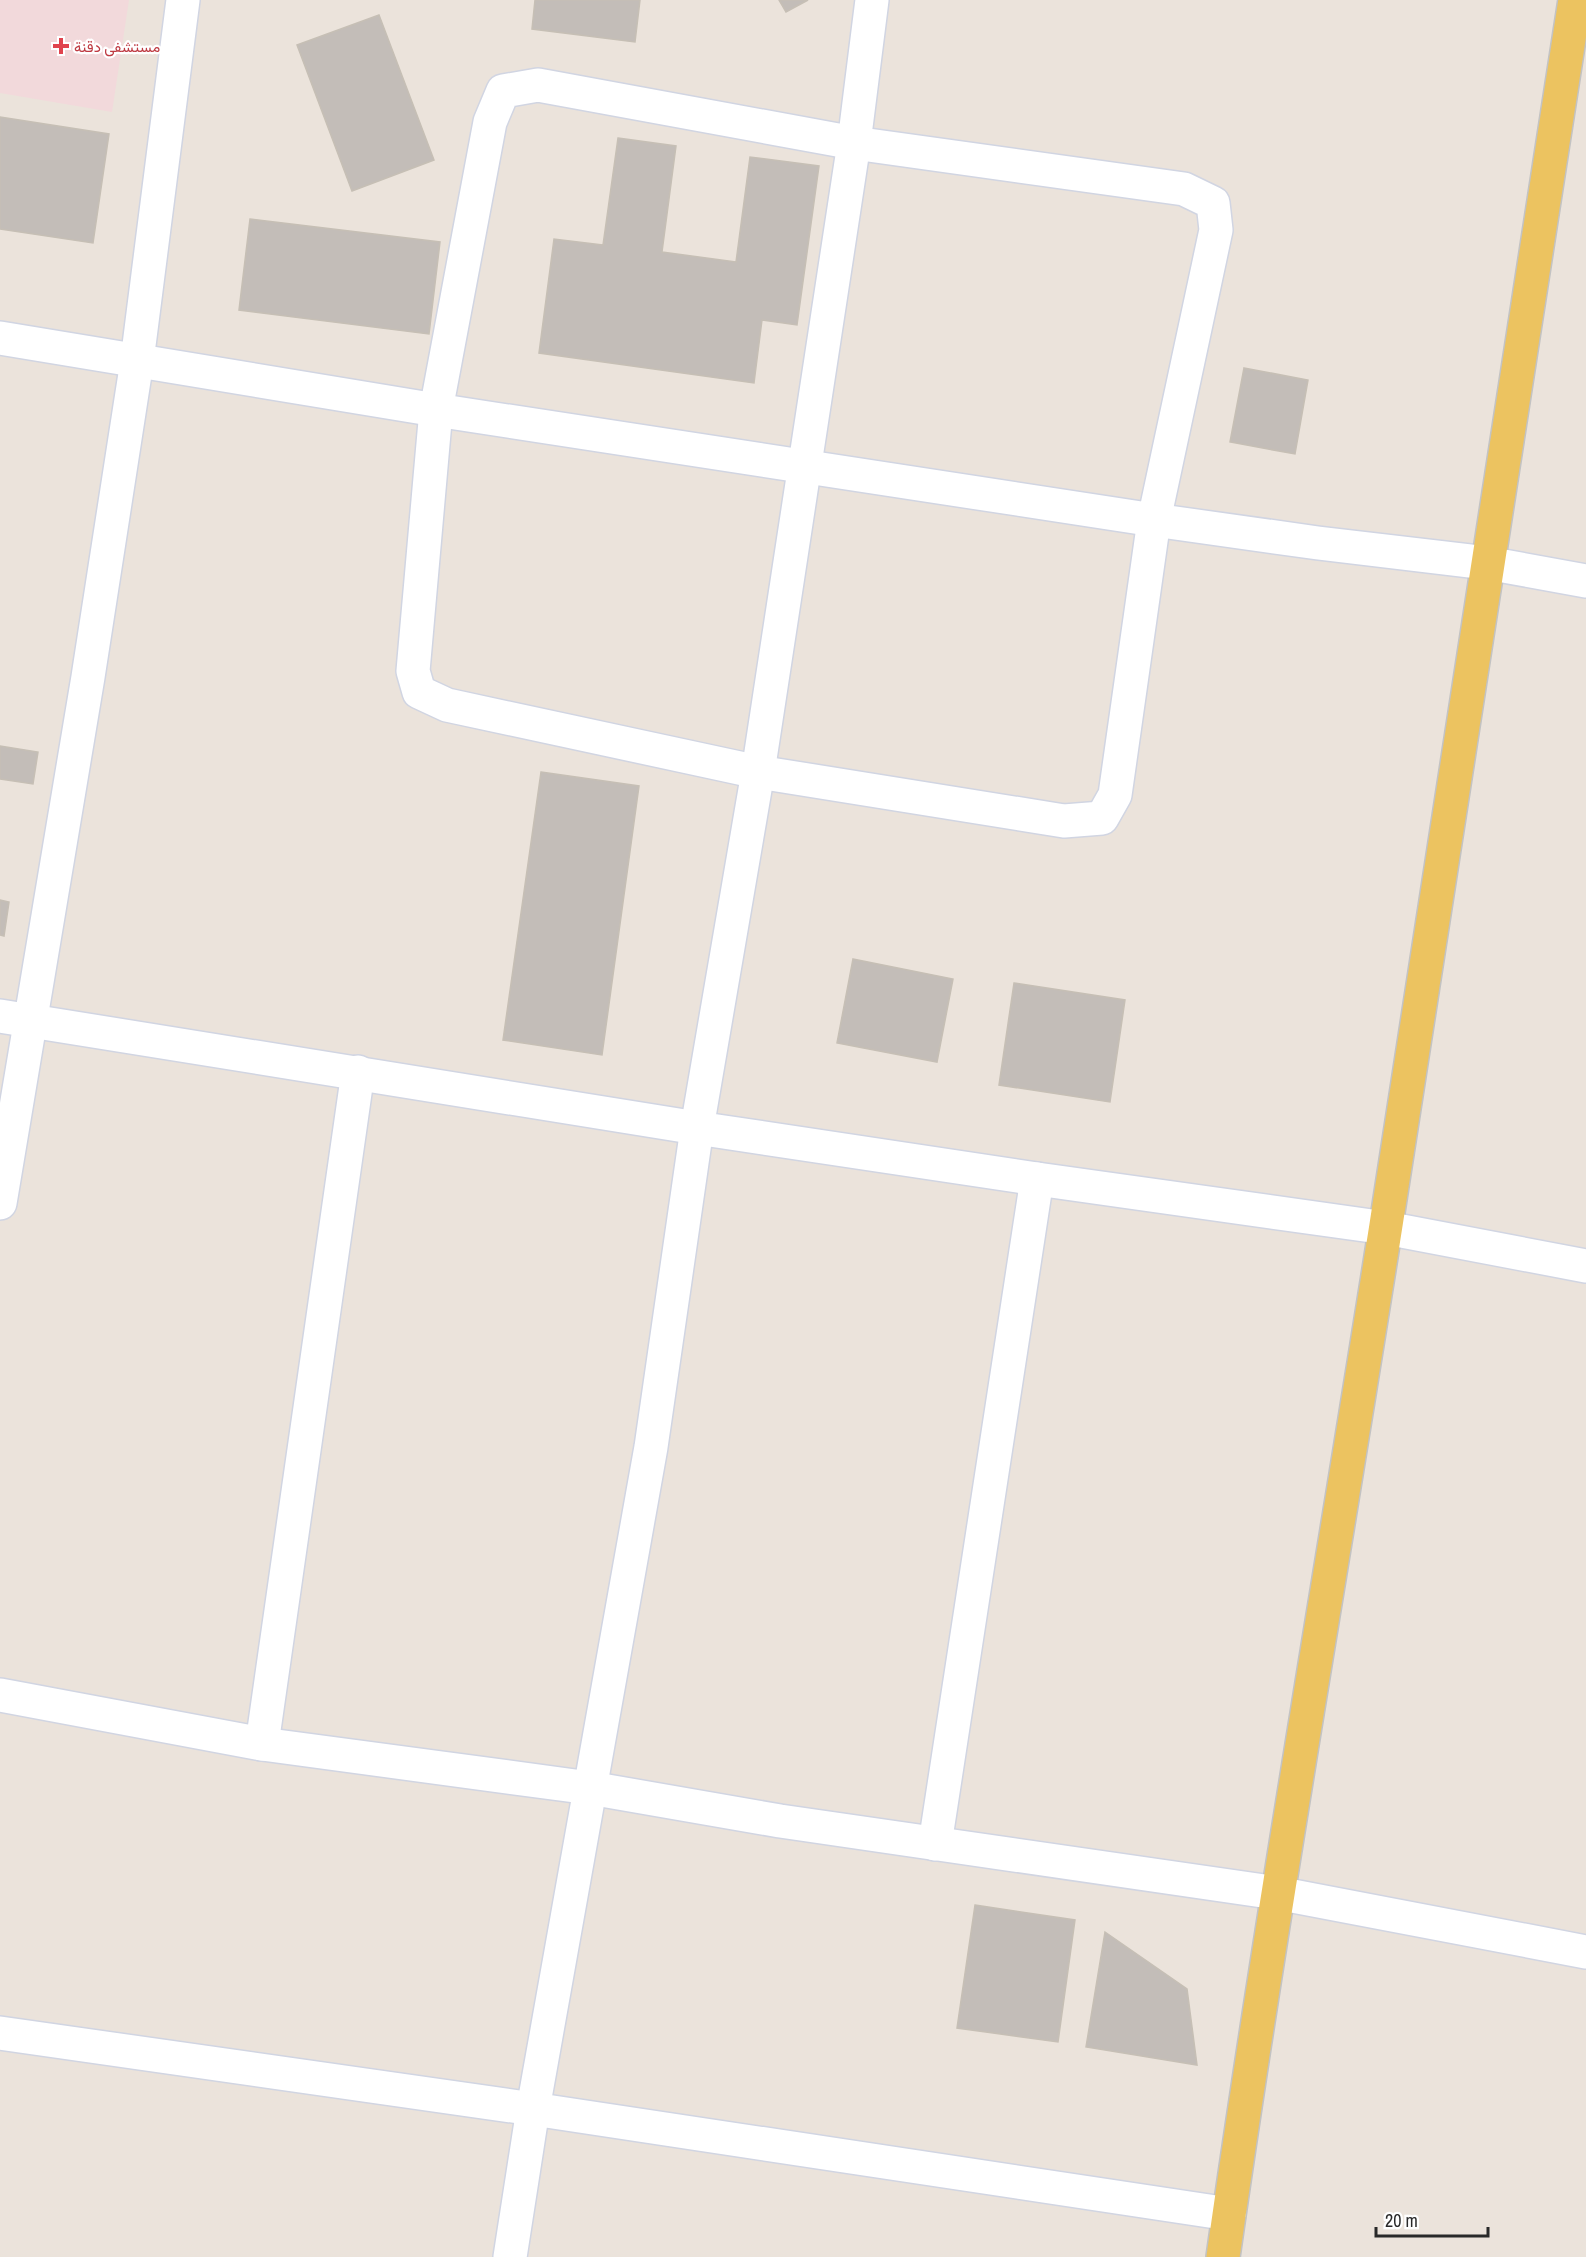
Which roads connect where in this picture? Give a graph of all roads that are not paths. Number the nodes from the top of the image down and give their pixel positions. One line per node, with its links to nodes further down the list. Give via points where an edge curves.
1 (183, 0): 6 (street)
2 (872, 0): 4 (street)
3 (1575, 0): 10 (main road)
4 (854, 143): 7 (street, via 538,85 503,91 490,122); 8 (street); 9 (street, via 1184,189 1213,203 1216,230)
5 (0, 338): 6 (street)
6 (136, 361): 7 (street); 13 (street, via 88,677)
7 (436, 410): 8 (street); 12 (street, via 413,671 419,692 447,705)
8 (805, 466): 9 (street); 12 (street)
9 (1154, 520): 10 (street); 12 (street, via 1116,795 1102,818 1064,821)
10 (1487, 563): 11 (street); 18 (main road)
11 (1586, 581)
12 (758, 772): 15 (street)
13 (15, 1018): 14 (street); 17 (street)
14 (357, 1072): 15 (street); 21 (street)
15 (697, 1128): 16 (street); 22 (street, via 651,1447)
16 (1037, 1179): 18 (street); 23 (street)
17 (0, 1203)
18 (1386, 1228): 19 (street); 24 (main road)
19 (1586, 1266)
20 (0, 1695): 21 (street)
21 (262, 1744): 22 (street)
22 (590, 1788): 23 (street); 27 (street)
23 (935, 1844): 24 (street)
24 (1277, 1893): 25 (street); 28 (main road)
25 (1586, 1952)
26 (0, 2033): 27 (street)
27 (532, 2109): 28 (street); 29 (street)
28 (1229, 2214): 30 (main road)
29 (510, 2257)
30 (1223, 2257)

